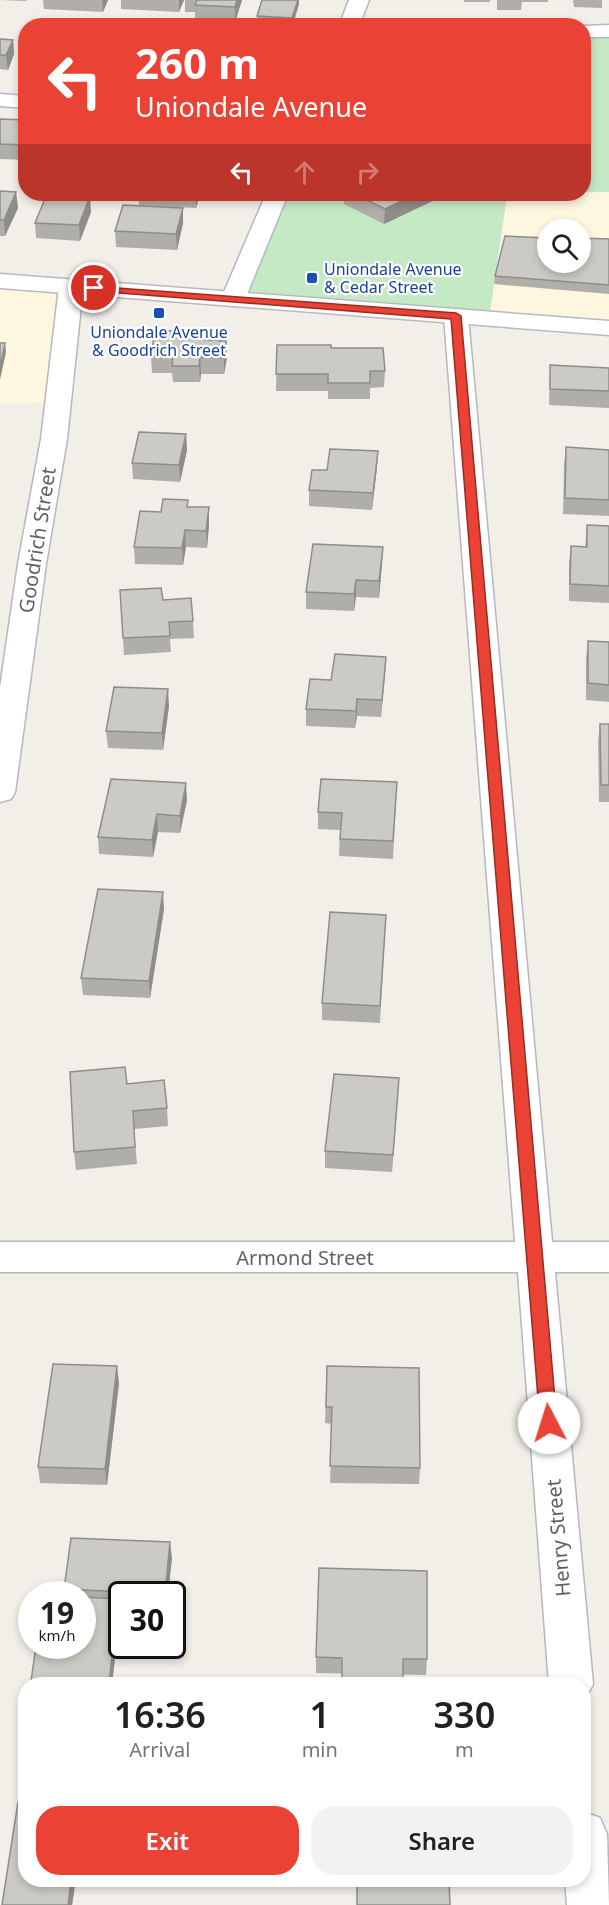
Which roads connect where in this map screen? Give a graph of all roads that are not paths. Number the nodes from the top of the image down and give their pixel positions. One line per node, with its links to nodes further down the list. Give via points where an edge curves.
1 (359, 0): 2 (street)
2 (352, 18)
3 (591, 31): 4 (street)
4 (609, 31)
5 (0, 100): 6 (street)
6 (18, 101)
7 (274, 201): 10 (street)
8 (0, 281): 9 (street)
9 (70, 287): 10 (street); 13 (street, Goodrich Street, via 54,439)
10 (233, 299): 11 (street)
11 (456, 316): 12 (street); 15 (street, Henry Street)
12 (609, 328)
13 (0, 792)
14 (0, 1257): 15 (street, Armond Street)
15 (534, 1257): 16 (street, Armond Street); 17 (street, Henry Street)
16 (609, 1257)
17 (570, 1677)
18 (591, 1842): 19 (street)
19 (609, 1842)
20 (588, 1887): 21 (street)
21 (590, 1905)

